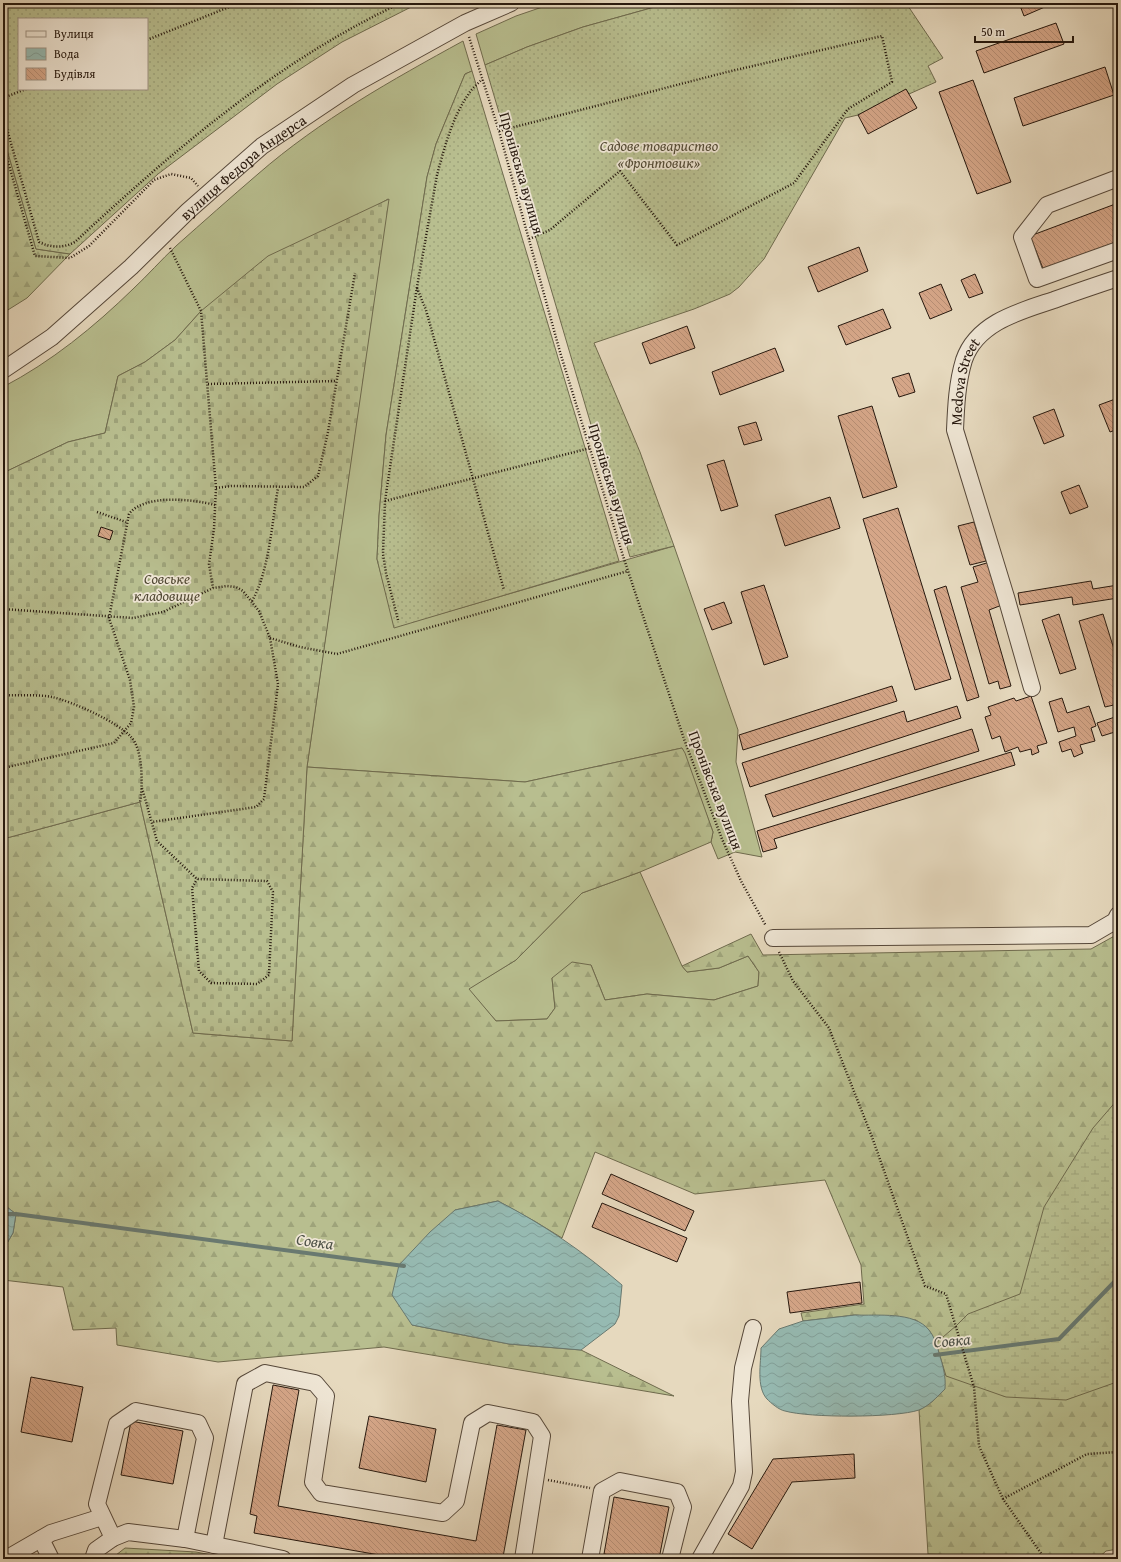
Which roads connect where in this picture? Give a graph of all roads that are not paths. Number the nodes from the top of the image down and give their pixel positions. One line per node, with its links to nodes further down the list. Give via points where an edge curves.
1 (512, 3): 5 (street, вулиця Федора Андерса, via 465,23 353,85 262,146 52,337)
2 (1118, 178): 3 (street, via 1047,205 1022,237 1037,279)
3 (1118, 250)
4 (1118, 278): 6 (street, Medova Street, via 1009,315 978,337 964,359 955,430)
5 (3, 370)
6 (1032, 688)
7 (1118, 915): 8 (street, via 1115,921 1091,935)
8 (773, 938)
9 (753, 1328): 22 (street, via 743,1368 740,1401 744,1472 741,1486)
10 (102, 1517): 11 (street); 12 (street, via 51,1533); 13 (street, via 96,1504 117,1424 136,1411 198,1423 205,1438)
11 (113, 1538): 13 (street, via 128,1532); 17 (street, via 96,1550)
12 (41, 1539): 15 (street); 16 (street)
13 (185, 1539): 14 (street)
14 (214, 1545): 18 (street); 19 (street, via 245,1384 265,1373 315,1383 326,1396 313,1482 321,1493 443,1513 456,1501 472,1423 488,1413 533,1422 542,1436)
15 (6, 1559)
16 (51, 1559)
17 (93, 1559)
18 (283, 1559)
19 (523, 1559)
20 (590, 1559): 21 (street, via 602,1491 620,1481 677,1492 683,1507)
21 (670, 1559)
22 (700, 1559)

